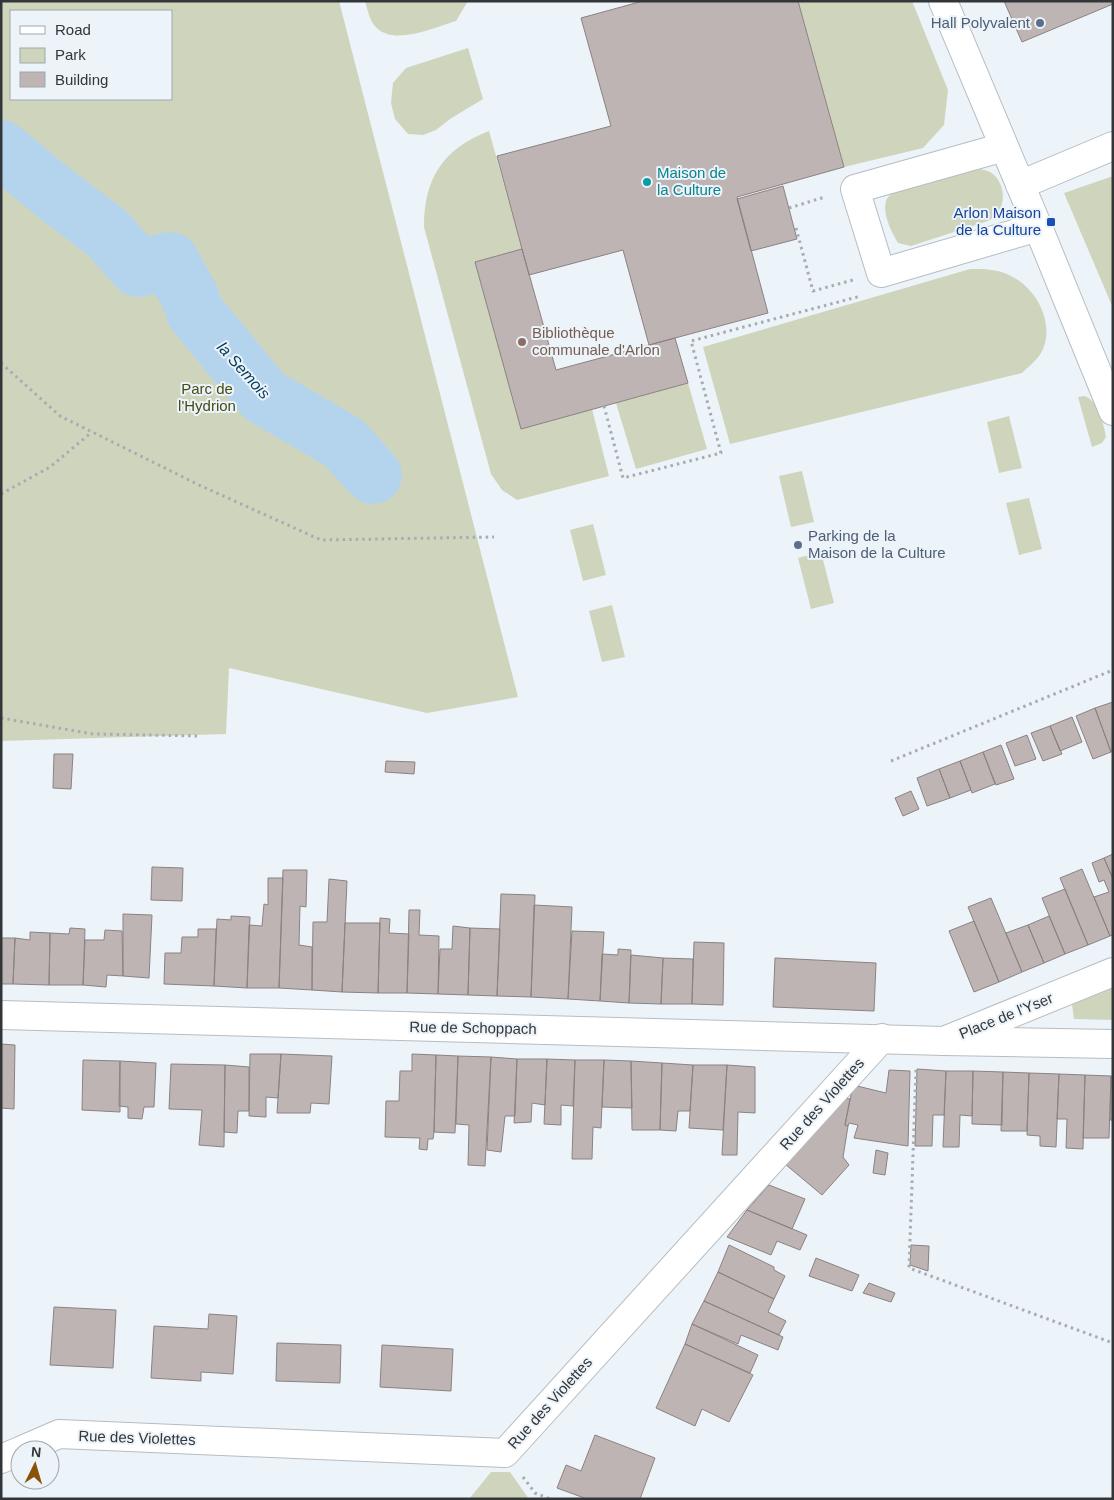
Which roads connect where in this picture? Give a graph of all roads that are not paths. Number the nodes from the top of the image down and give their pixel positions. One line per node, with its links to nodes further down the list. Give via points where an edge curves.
1 (943, 1): 3 (street)
2 (1113, 146): 4 (street)
3 (1004, 147): 4 (street); 5 (street, via 855,189 881,273)
4 (1020, 185): 5 (street)
5 (1038, 227): 6 (street)
6 (1113, 410)
7 (1113, 972): 10 (street, Place de l'Yser)
8 (1, 1015): 9 (street, Rue de Schoppach)
9 (882, 1038): 10 (street, Rue de Schoppach); 12 (street, Rue des Violettes, via 505,1453 59,1434)
10 (944, 1041): 11 (street, Place de l'Yser)
11 (1113, 1044)
12 (45, 1440)

